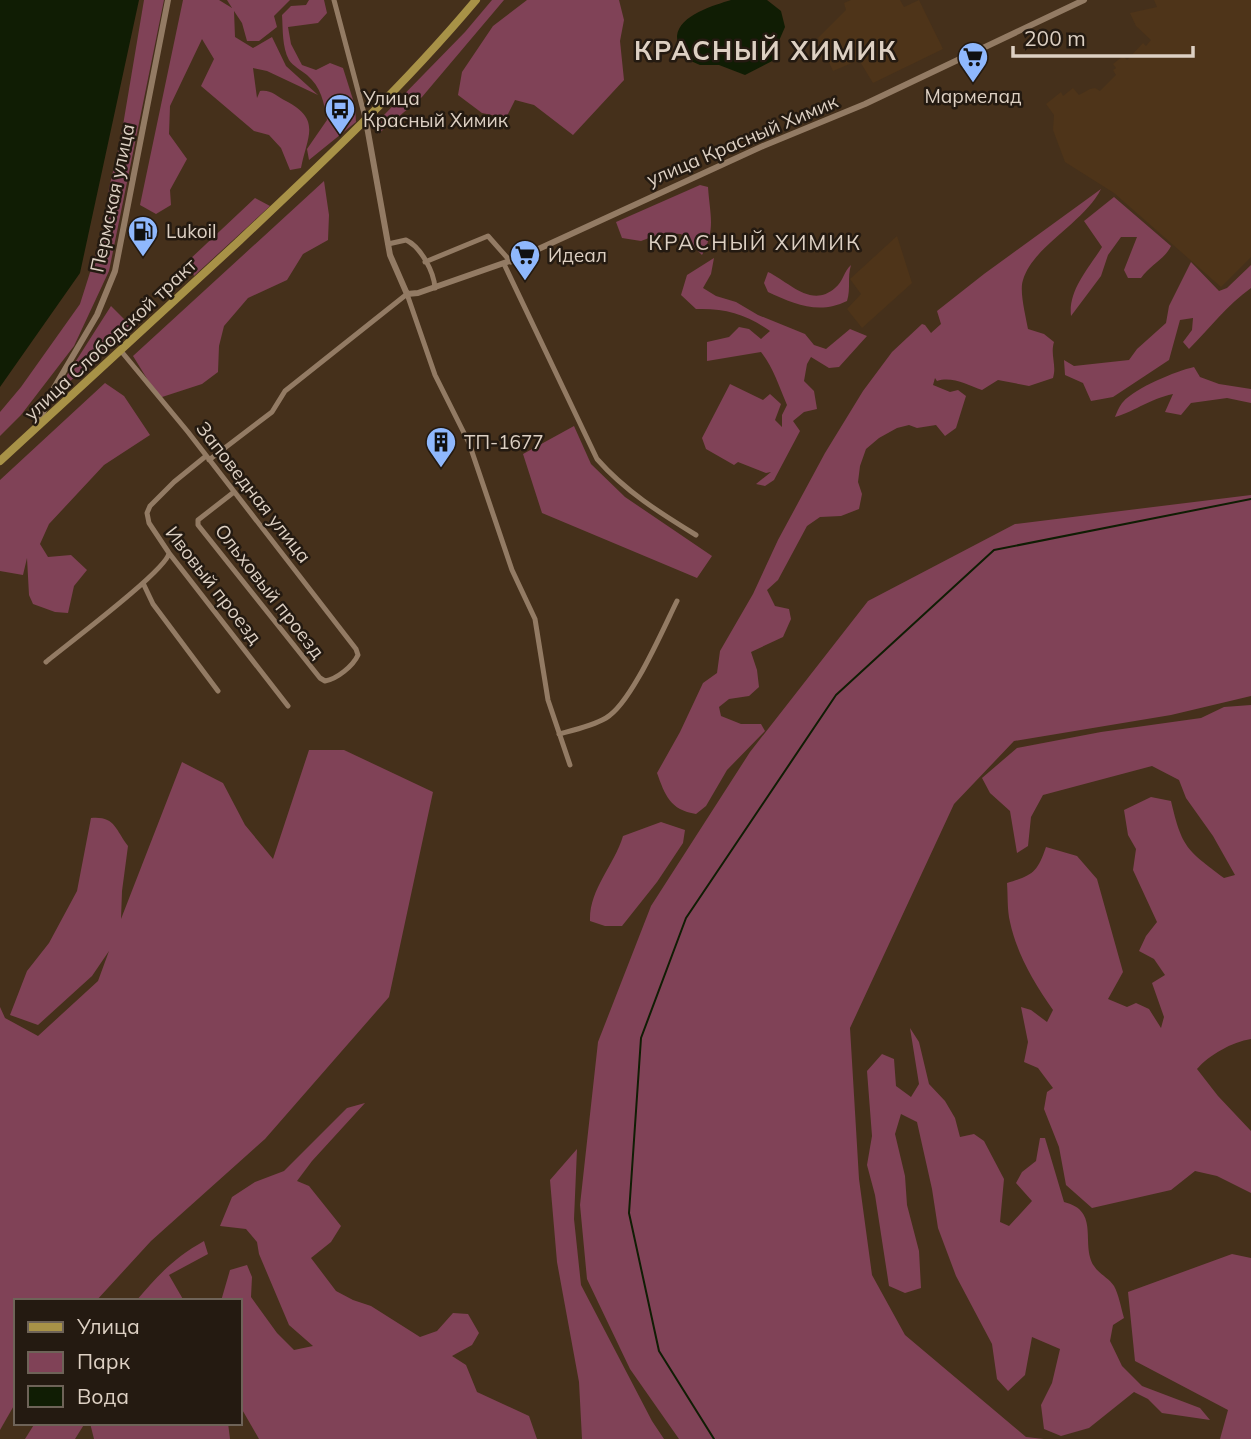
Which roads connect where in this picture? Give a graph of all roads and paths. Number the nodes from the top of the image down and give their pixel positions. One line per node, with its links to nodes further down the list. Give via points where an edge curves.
1 (168, 0): 12 (street, Пермская улица, via 115,271 97,315)
2 (334, 0): 5 (street)
3 (476, 0): 5 (main road, улица Слободской тракт)
4 (1084, 0): 8 (street, улица Красный Химик, via 865,104)
5 (366, 121): 6 (street); 11 (main road, улица Слободской тракт)
6 (388, 244): 7 (street, via 409,241); 10 (street)
7 (425, 262): 8 (street, via 487,236); 9 (street)
8 (508, 263): 9 (street, улица Красный Химик); 16 (street, via 597,459 647,505)
9 (435, 288): 10 (street, улица Красный Химик)
10 (407, 294): 13 (street, via 285,391 272,412); 24 (street, via 435,375 469,443 512,570 535,619 548,700)
11 (121, 351): 12 (main road, улица Слободской тракт); 13 (street, Заповедная улица)
12 (36, 428): 14 (main road, улица Слободской тракт)
13 (208, 458): 15 (street, Заповедная улица); 17 (street, Ивовый проезд, via 165,491 147,513 152,530)
14 (0, 461)
15 (234, 492): 21 (street, Заповедная улица, via 356,649 355,661); 21 (street, Ольховый проезд, via 198,520 198,525)
16 (696, 535)
17 (169, 553): 18 (street); 23 (street, Ивовый проезд)
18 (144, 583): 20 (street); 22 (street, via 149,598)
19 (677, 601): 24 (street, via 639,676 615,711)
20 (46, 662)
21 (325, 681)
22 (218, 691)
23 (288, 706)
24 (559, 734): 25 (street)
25 (570, 765)

